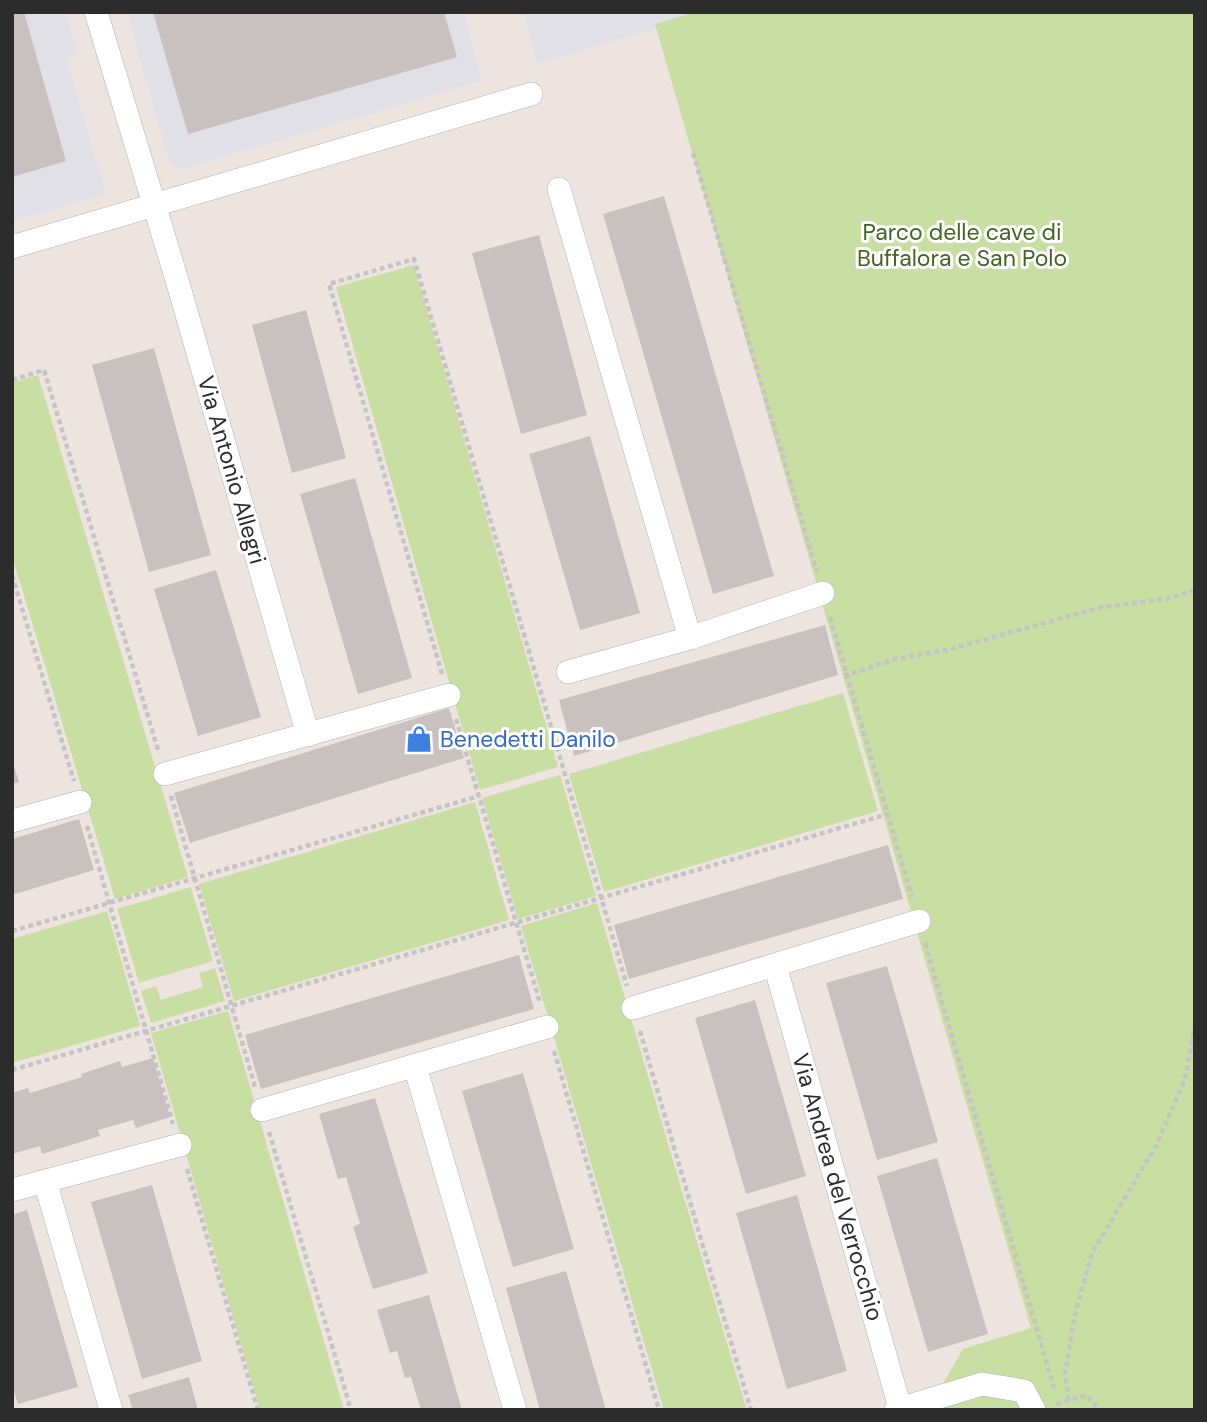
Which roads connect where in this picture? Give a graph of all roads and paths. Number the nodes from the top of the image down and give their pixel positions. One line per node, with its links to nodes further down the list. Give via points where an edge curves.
1 (96, 12): 5 (street, Via Antonio Allegri)
2 (531, 94): 5 (street)
3 (693, 153): 10 (path)
4 (559, 189): 11 (street)
5 (154, 206): 6 (street); 15 (street, Via Antonio Allegri)
6 (12, 247)
7 (12, 380): 16 (path, via 44,370)
8 (12, 575): 18 (path)
9 (1195, 590): 13 (path, via 1166,599 1102,607)
10 (823, 593): 11 (street); 13 (path)
11 (690, 638): 12 (street)
12 (568, 672)
13 (845, 676): 19 (path)
14 (449, 695): 15 (street); 17 (path); 22 (path, via 329,284 414,259)
15 (308, 735): 16 (street)
16 (165, 774): 21 (path)
17 (479, 796): 21 (path); 25 (path)
18 (80, 802): 20 (street); 23 (path)
19 (888, 814): 22 (path); 24 (path)
20 (12, 821)
21 (194, 878): 23 (path); 28 (path)
22 (601, 898): 25 (path); 29 (path)
23 (108, 903): 26 (path)
24 (919, 921): 27 (street); 39 (path)
25 (516, 923): 28 (path); 31 (path)
26 (12, 931)
27 (775, 965): 29 (street); 41 (street, Via Andrea del Verrocchio)
28 (231, 1006): 33 (path); 34 (path)
29 (633, 1008): 46 (path)
30 (1195, 1025): 38 (path, via 1185,1079 1156,1146 1092,1253 1074,1314 1065,1374)
31 (547, 1027): 32 (street); 45 (path)
32 (415, 1066): 34 (street); 44 (street)
33 (12, 1070)
34 (262, 1110): 43 (path)
35 (180, 1145): 36 (street)
36 (45, 1181): 37 (street); 42 (street)
37 (12, 1190)
38 (1069, 1400): 39 (path); 47 (path, via 1087,1395)
39 (1059, 1403): 40 (path)
40 (1041, 1408): 41 (street, Via Andrea del Verrocchio, via 1024,1391 982,1384)
41 (898, 1409)
42 (111, 1410)
43 (351, 1410)
44 (515, 1410)
45 (659, 1410)
46 (751, 1410)
47 (1099, 1410)

